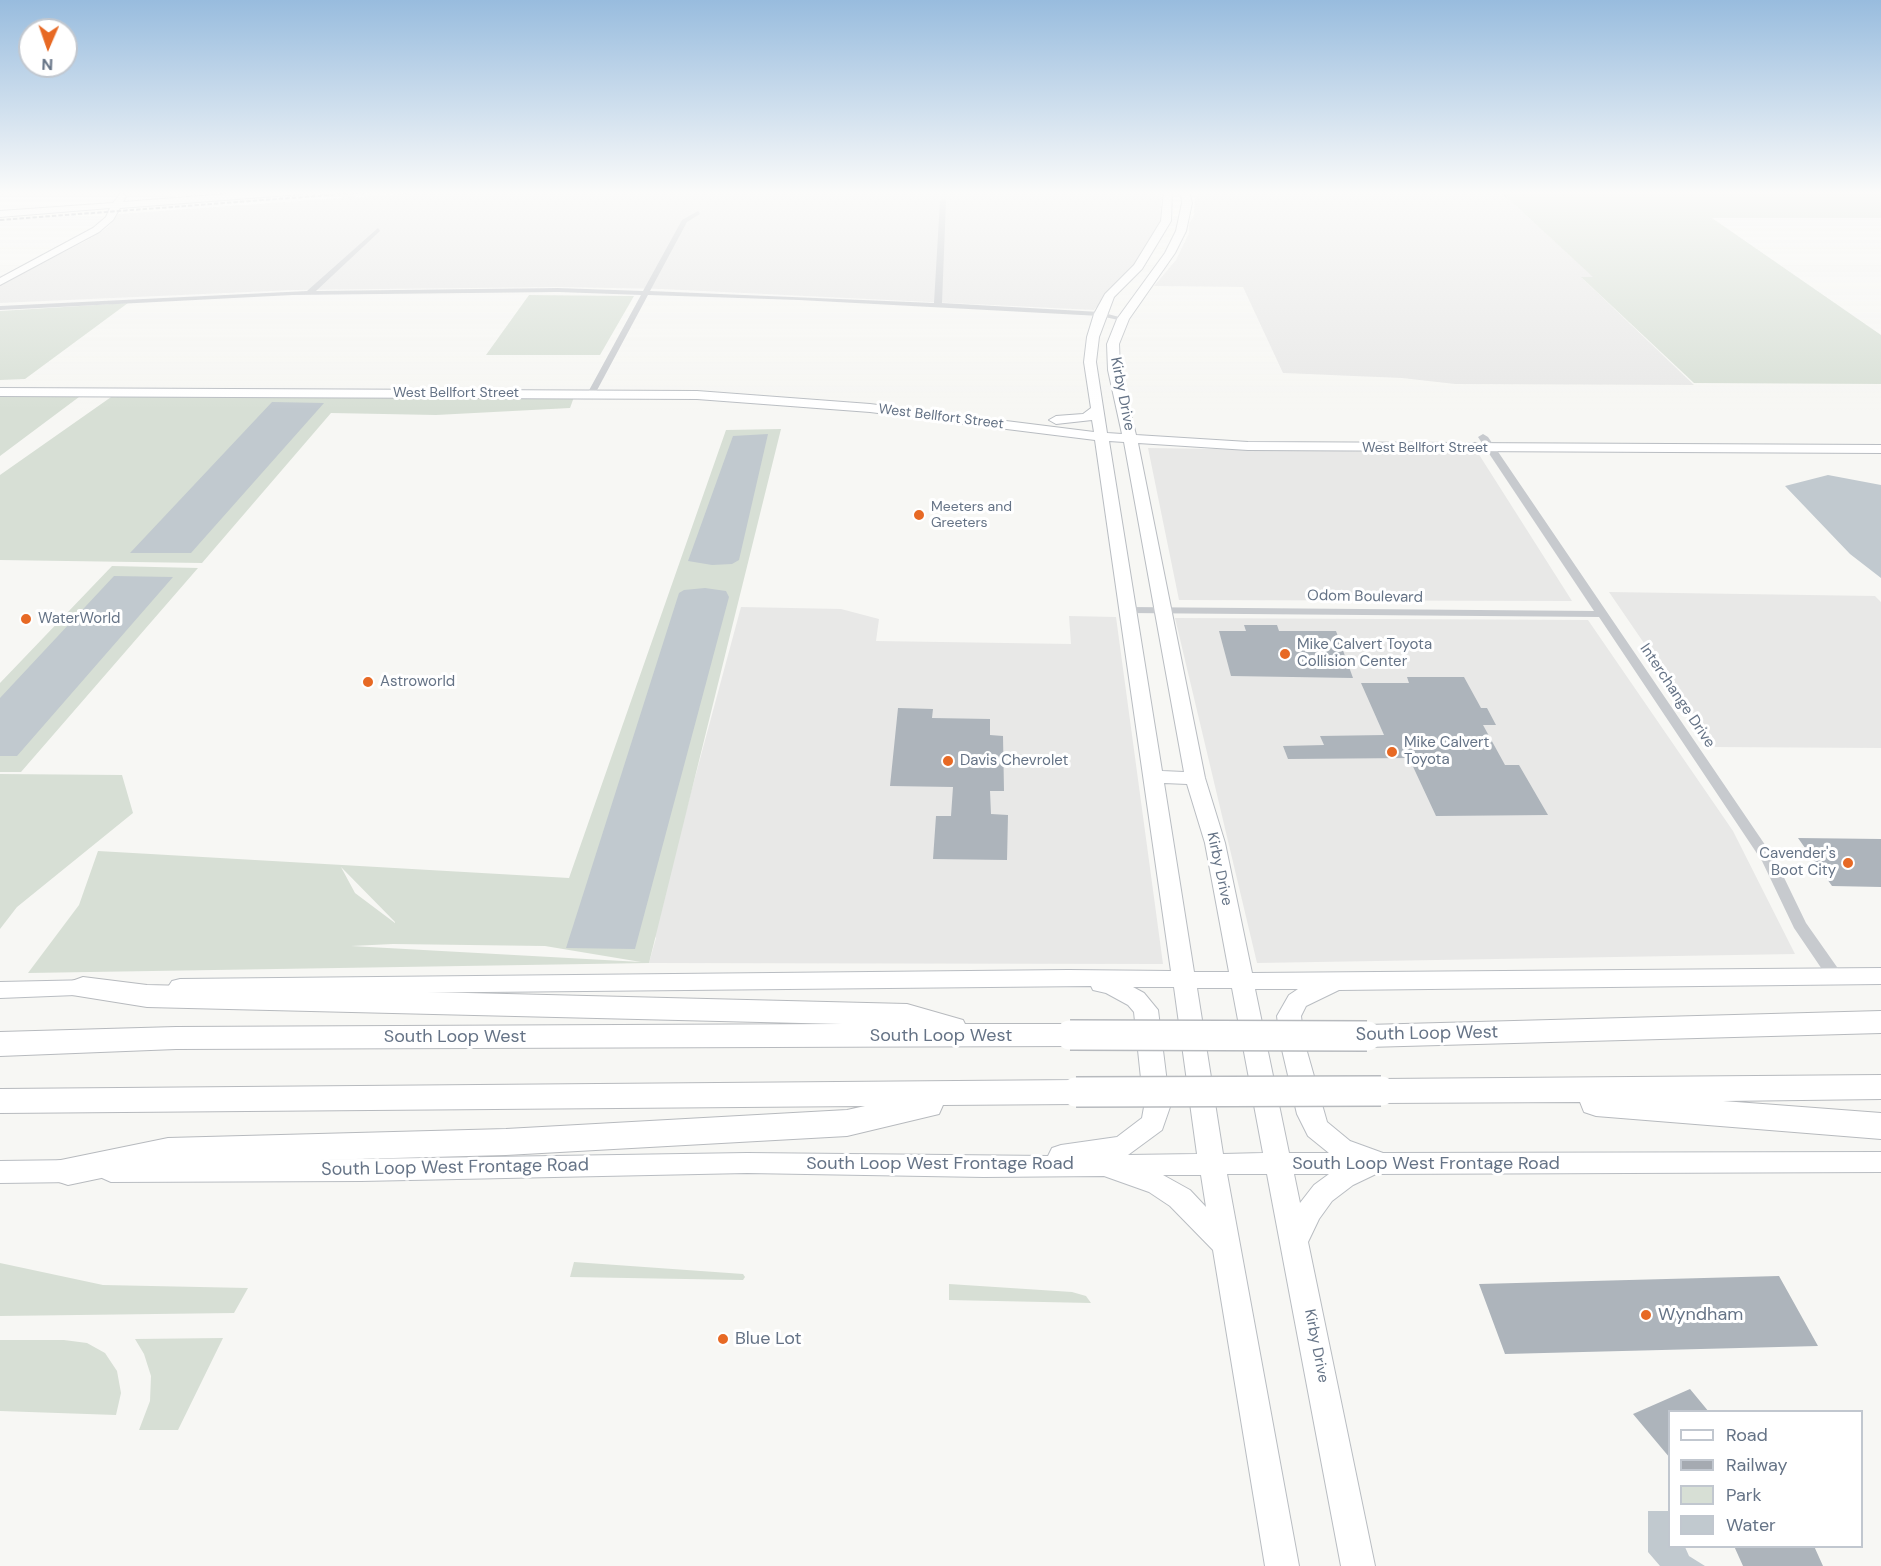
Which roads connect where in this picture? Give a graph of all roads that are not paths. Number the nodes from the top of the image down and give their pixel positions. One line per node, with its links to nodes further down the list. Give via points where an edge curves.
1 (34, 264): 7 (main road)
2 (341, 264): 12 (street)
3 (661, 264): 13 (street)
4 (940, 264): 14 (street)
5 (1140, 264): 8 (main road, Kirby Drive)
6 (1162, 264): 10 (main road, Kirby Drive)
7 (28, 267): 9 (main road); 11 (main road)
8 (1138, 267): 10 (main road); 16 (main road, Kirby Drive, via 1109,296)
9 (4, 269)
10 (1159, 269): 17 (main road, Kirby Drive)
11 (0, 282)
12 (310, 292): 13 (street); 15 (street)
13 (646, 292): 14 (street); 19 (street)
14 (938, 306): 16 (street)
15 (0, 308)
16 (1099, 316): 17 (street); 22 (main road, Kirby Drive, via 1090,362)
17 (1122, 319): 25 (main road, Kirby Drive, via 1113,344 1114,370)
18 (0, 385): 19 (main road, West Bellfort Street)
19 (593, 390): 20 (main road, West Bellfort Street); 21 (main road, West Bellfort Street)
20 (0, 392)
21 (874, 403): 23 (main road, West Bellfort Street); 24 (main road, West Bellfort Street)
22 (1098, 409): 23 (main road, via 1086,418); 24 (main road, Kirby Drive)
23 (1056, 420): 24 (main road, West Bellfort Street)
24 (1101, 431): 25 (main road, West Bellfort Street); 32 (main road, Kirby Drive)
25 (1129, 434): 28 (main road, West Bellfort Street, via 1314,442); 33 (main road, Kirby Drive)
26 (1816, 438): 27 (main road, West Bellfort Street); 29 (main road, West Bellfort Street); 30 (main road)
27 (1881, 438)
28 (1486, 443): 29 (main road, West Bellfort Street); 34 (street, Interchange Drive)
29 (1669, 443): 30 (main road, West Bellfort Street)
30 (1828, 449): 31 (main road, West Bellfort Street)
31 (1881, 449)
32 (1128, 610): 33 (street, Odom Boulevard); 35 (main road, Kirby Drive)
33 (1162, 610): 34 (street, Odom Boulevard); 36 (main road, Kirby Drive)
34 (1602, 614): 38 (street, Interchange Drive, via 1768,861 1799,924)
35 (1152, 777): 36 (main road); 40 (main road, Kirby Drive)
36 (1195, 778): 41 (main road, Kirby Drive, via 1215,843)
37 (1881, 976): 38 (main road)
38 (1836, 977): 42 (main road)
39 (1068, 978): 40 (main road); 43 (main road); 58 (main road, via 1112,986 1136,999 1146,1010 1157,1107 1153,1123 1124,1146)
40 (1185, 980): 41 (main road); 54 (main road, Kirby Drive)
41 (1242, 980): 42 (main road); 55 (main road, Kirby Drive)
42 (1348, 982): 56 (main road, via 1312,990 1297,1001 1289,1016 1292,1041 1317,1129 1341,1148)
43 (83, 988): 44 (main road); 46 (highway, via 205,998 907,1015)
44 (0, 990)
45 (1881, 1022): 46 (highway, South Loop West, bridge, via 1367,1036)
46 (981, 1036): 47 (highway, South Loop West, via 176,1038)
47 (0, 1044)
48 (1881, 1087): 49 (highway)
49 (1422, 1089): 50 (highway, bridge); 52 (highway)
50 (976, 1094): 51 (highway); 59 (highway, via 847,1123 506,1142 168,1151)
51 (0, 1101)
52 (1881, 1126)
53 (1881, 1162): 56 (main road, South Loop West Frontage Road)
54 (1212, 1164): 55 (main road, South Loop West Frontage Road); 57 (main road, South Loop West Frontage Road); 62 (main road, Kirby Drive)
55 (1281, 1164): 56 (main road, South Loop West Frontage Road); 61 (main road, Kirby Drive)
56 (1382, 1164): 61 (main road, via 1344,1177 1323,1193 1308,1212)
57 (1100, 1165): 58 (main road, South Loop West Frontage Road); 62 (main road, via 1158,1184 1173,1193)
58 (984, 1167): 59 (main road, South Loop West Frontage Road, via 747,1163)
59 (68, 1171): 60 (main road, South Loop West Frontage Road)
60 (0, 1172)
61 (1295, 1240): 64 (main road, Kirby Drive)
62 (1226, 1245): 63 (main road, Kirby Drive)
63 (1282, 1566)
64 (1358, 1566)

